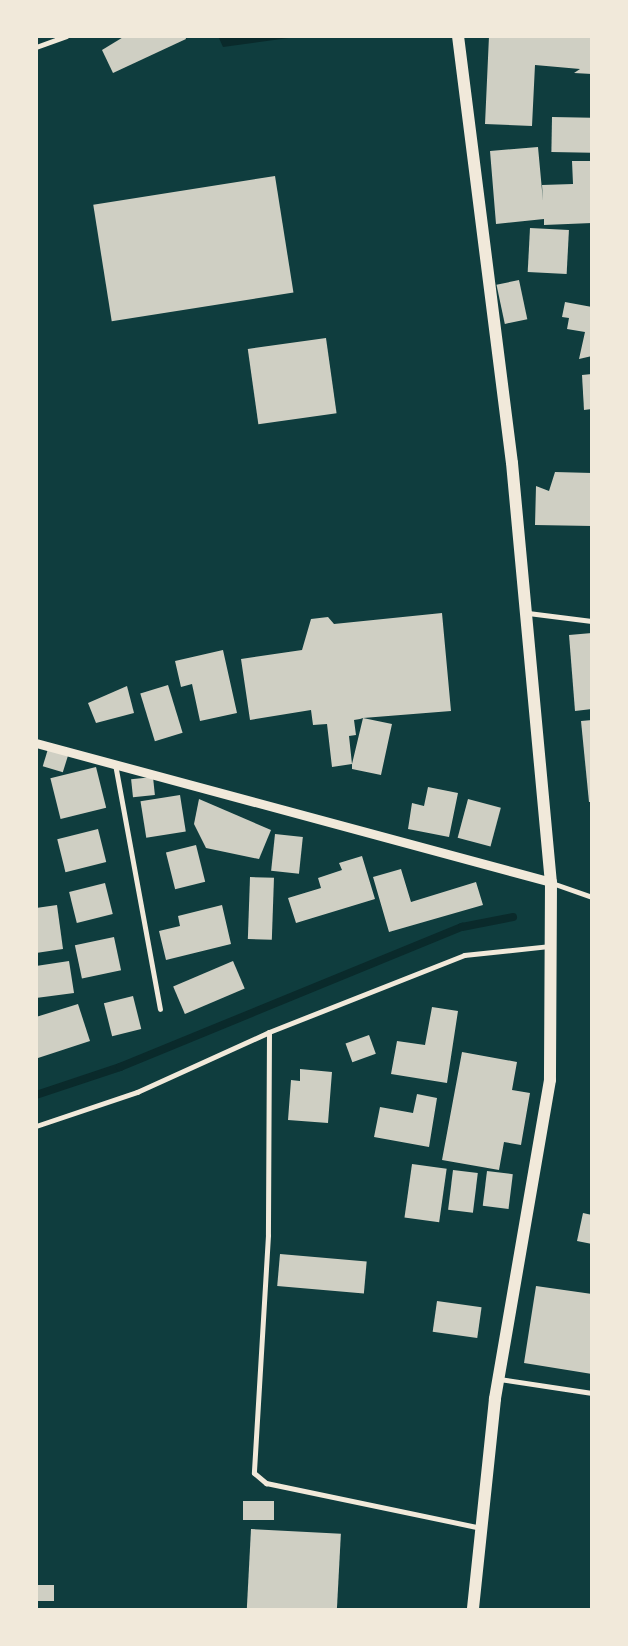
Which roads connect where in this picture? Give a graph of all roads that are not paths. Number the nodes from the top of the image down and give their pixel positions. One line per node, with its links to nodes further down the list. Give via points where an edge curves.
1 (66, 36): 3 (street)
2 (458, 36): 4 (main road, via 512,463)
3 (36, 47)
4 (526, 613): 5 (street); 8 (main road)
5 (592, 621)
6 (36, 743): 7 (street)
7 (114, 764): 8 (street); 11 (street)
8 (551, 882): 9 (street); 10 (main road)
9 (592, 897)
10 (552, 946): 12 (street, via 464,955); 14 (main road, via 550,1080)
11 (160, 1009)
12 (270, 1032): 13 (street, via 137,1092); 16 (street, via 268,1236 254,1473 266,1483)
13 (36, 1126)
14 (498, 1379): 15 (street); 16 (main road)
15 (592, 1393)
16 (482, 1528): 17 (main road)
17 (472, 1610)

